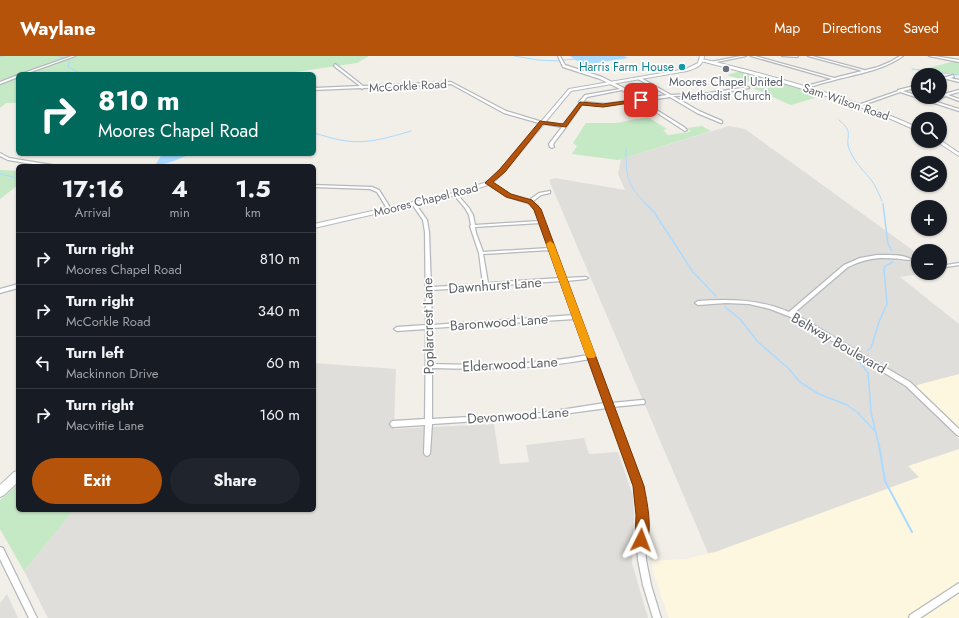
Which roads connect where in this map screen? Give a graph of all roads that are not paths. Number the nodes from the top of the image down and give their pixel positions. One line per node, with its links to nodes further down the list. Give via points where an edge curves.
1 (76, 56): 15 (street)
2 (559, 56): 23 (street, via 562,64 567,67)
3 (745, 56): 12 (street)
4 (752, 56): 19 (street)
5 (783, 56): 6 (street)
6 (797, 56)
7 (809, 56): 14 (street)
8 (902, 56): 14 (street, via 889,64)
9 (930, 56): 11 (street)
10 (702, 58): 12 (street, Sam Wilson Road); 18 (main road, Moores Chapel Road, via 698,65 690,69)
11 (959, 61)
12 (712, 62): 26 (street, Sam Wilson Road)
13 (335, 66): 24 (street)
14 (865, 71): 19 (street)
15 (30, 72)
16 (953, 76): 20 (street)
17 (16, 77): 22 (street)
18 (639, 78): 23 (main road, Moores Chapel Road); 34 (street)
19 (833, 78): 26 (street)
20 (948, 78): 21 (street)
21 (959, 81)
22 (0, 82)
23 (611, 83): 29 (street); 42 (main road, Moores Chapel Road, via 570,90)
24 (362, 88): 28 (street, McCorkle Road); 42 (street, McCorkle Road, via 451,83 505,112)
25 (748, 88): 34 (street)
26 (804, 88): 40 (street, Sam Wilson Road)
27 (911, 88): 30 (street)
28 (316, 89)
29 (623, 89): 36 (street); 38 (street, via 588,95)
30 (899, 91): 33 (street); 40 (street)
31 (959, 91): 32 (street)
32 (947, 94)
33 (911, 95)
34 (671, 96): 36 (street); 43 (street)
35 (947, 96): 37 (street)
36 (641, 100): 38 (street, via 603,106); 46 (street)
37 (959, 100)
38 (580, 103): 44 (street)
39 (940, 104): 41 (street)
40 (860, 105): 45 (street, Sam Wilson Road)
41 (959, 110)
42 (542, 122): 44 (street, McCorkle Road); 52 (main road, Moores Chapel Road, via 502,171)
43 (721, 122)
44 (564, 126): 47 (street)
45 (911, 127)
46 (685, 130)
47 (552, 146)
48 (947, 147): 50 (street)
49 (0, 154): 51 (street, via 8,159)
50 (959, 155)
51 (39, 164)
52 (488, 183): 55 (main road, Moores Chapel Road); 56 (street, via 509,196)
53 (316, 186): 58 (street, via 371,188 378,191)
54 (549, 192): 56 (street, via 540,194)
55 (455, 194): 57 (main road, Moores Chapel Road); 61 (street, via 469,211)
56 (530, 201): 59 (street, via 536,206)
57 (414, 204): 58 (main road, Moores Chapel Road); 71 (street, Poplarcrest Lane, via 424,217 426,226)
58 (389, 209): 60 (main road, Moores Chapel Road)
59 (542, 222): 61 (street); 62 (street)
60 (316, 226)
61 (472, 226): 63 (street)
62 (552, 249): 63 (street); 68 (street)
63 (481, 253): 69 (street)
64 (909, 259): 74 (street, via 881,256 864,257 855,261)
65 (959, 264): 66 (street)
66 (947, 266)
67 (586, 278): 68 (street, Dawnhurst Lane)
68 (563, 280): 69 (street, Dawnhurst Lane); 75 (street)
69 (486, 286): 71 (street, Dawnhurst Lane)
70 (16, 287): 72 (street)
71 (428, 289): 76 (street, Poplarcrest Lane)
72 (0, 291)
73 (698, 303): 74 (street, Beltway Boulevard, via 750,301)
74 (790, 314): 84 (street, Beltway Boulevard, via 908,384)
75 (576, 317): 76 (street, Baronwood Lane); 78 (street)
76 (429, 327): 77 (street, Baronwood Lane); 79 (street, Poplarcrest Lane)
77 (398, 329)
78 (591, 357): 79 (street, Elderwood Lane, via 504,367); 81 (street)
79 (429, 366): 82 (street, Poplarcrest Lane)
80 (642, 402): 81 (street, Devonwood Lane)
81 (608, 405): 82 (street, Devonwood Lane, via 541,415); 91 (street, via 641,495 642,562)
82 (429, 420): 83 (street, Devonwood Lane); 85 (street, Poplarcrest Lane)
83 (393, 424)
84 (959, 433)
85 (427, 453)
86 (16, 477): 87 (main road)
87 (0, 492)
88 (0, 551): 90 (street)
89 (959, 587): 92 (street)
90 (33, 618)
91 (657, 618)
92 (913, 618)

